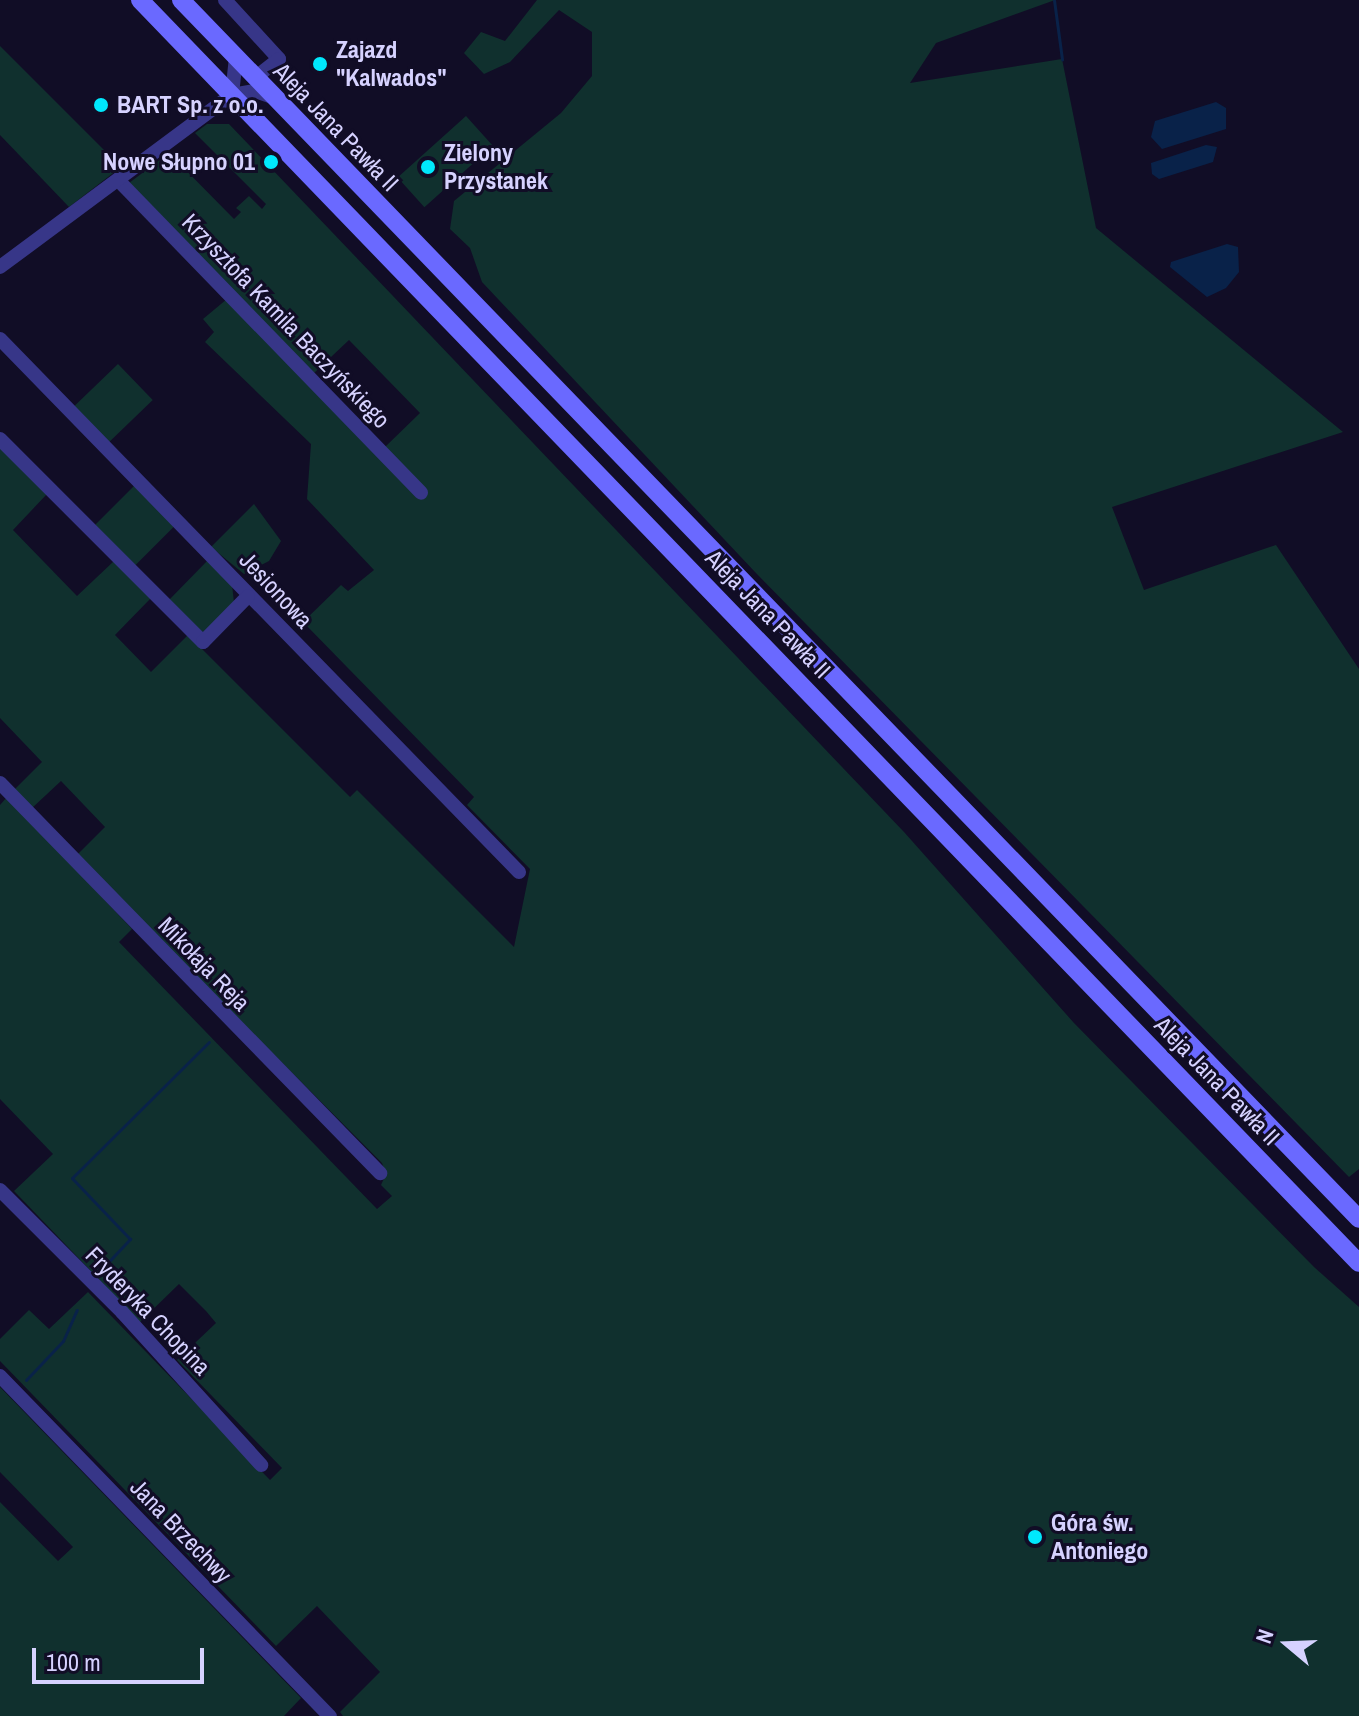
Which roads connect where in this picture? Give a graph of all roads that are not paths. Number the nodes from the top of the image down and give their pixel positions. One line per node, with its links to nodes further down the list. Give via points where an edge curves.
1 (140, 0): 6 (main road, Aleja Jana Pawła II)
2 (181, 0): 4 (main road, Aleja Jana Pawła II)
3 (225, 0): 5 (street, via 279,59)
4 (236, 57): 5 (main road, Aleja Jana Pawła II); 6 (street)
5 (255, 78): 7 (main road, Aleja Jana Pawła II)
6 (232, 95): 7 (street, via 255,91); 8 (street); 19 (main road, Aleja Jana Pawła II)
7 (274, 98): 18 (main road, Aleja Jana Pawła II)
8 (119, 181): 9 (street); 12 (street, Krzysztofa Kamila Baczyńskiego)
9 (0, 267)
10 (0, 339): 13 (street, Jesionowa)
11 (0, 439): 13 (street, via 203,642)
12 (421, 493)
13 (248, 596): 15 (street, Jesionowa)
14 (0, 783): 16 (street, Mikołaja Reja)
15 (519, 872)
16 (380, 1173)
17 (0, 1190): 21 (street, Fryderyka Chopina, via 122,1312)
18 (1359, 1219)
19 (1359, 1263)
20 (0, 1376): 22 (street, Jana Brzechwy)
21 (261, 1465)
22 (330, 1716)

